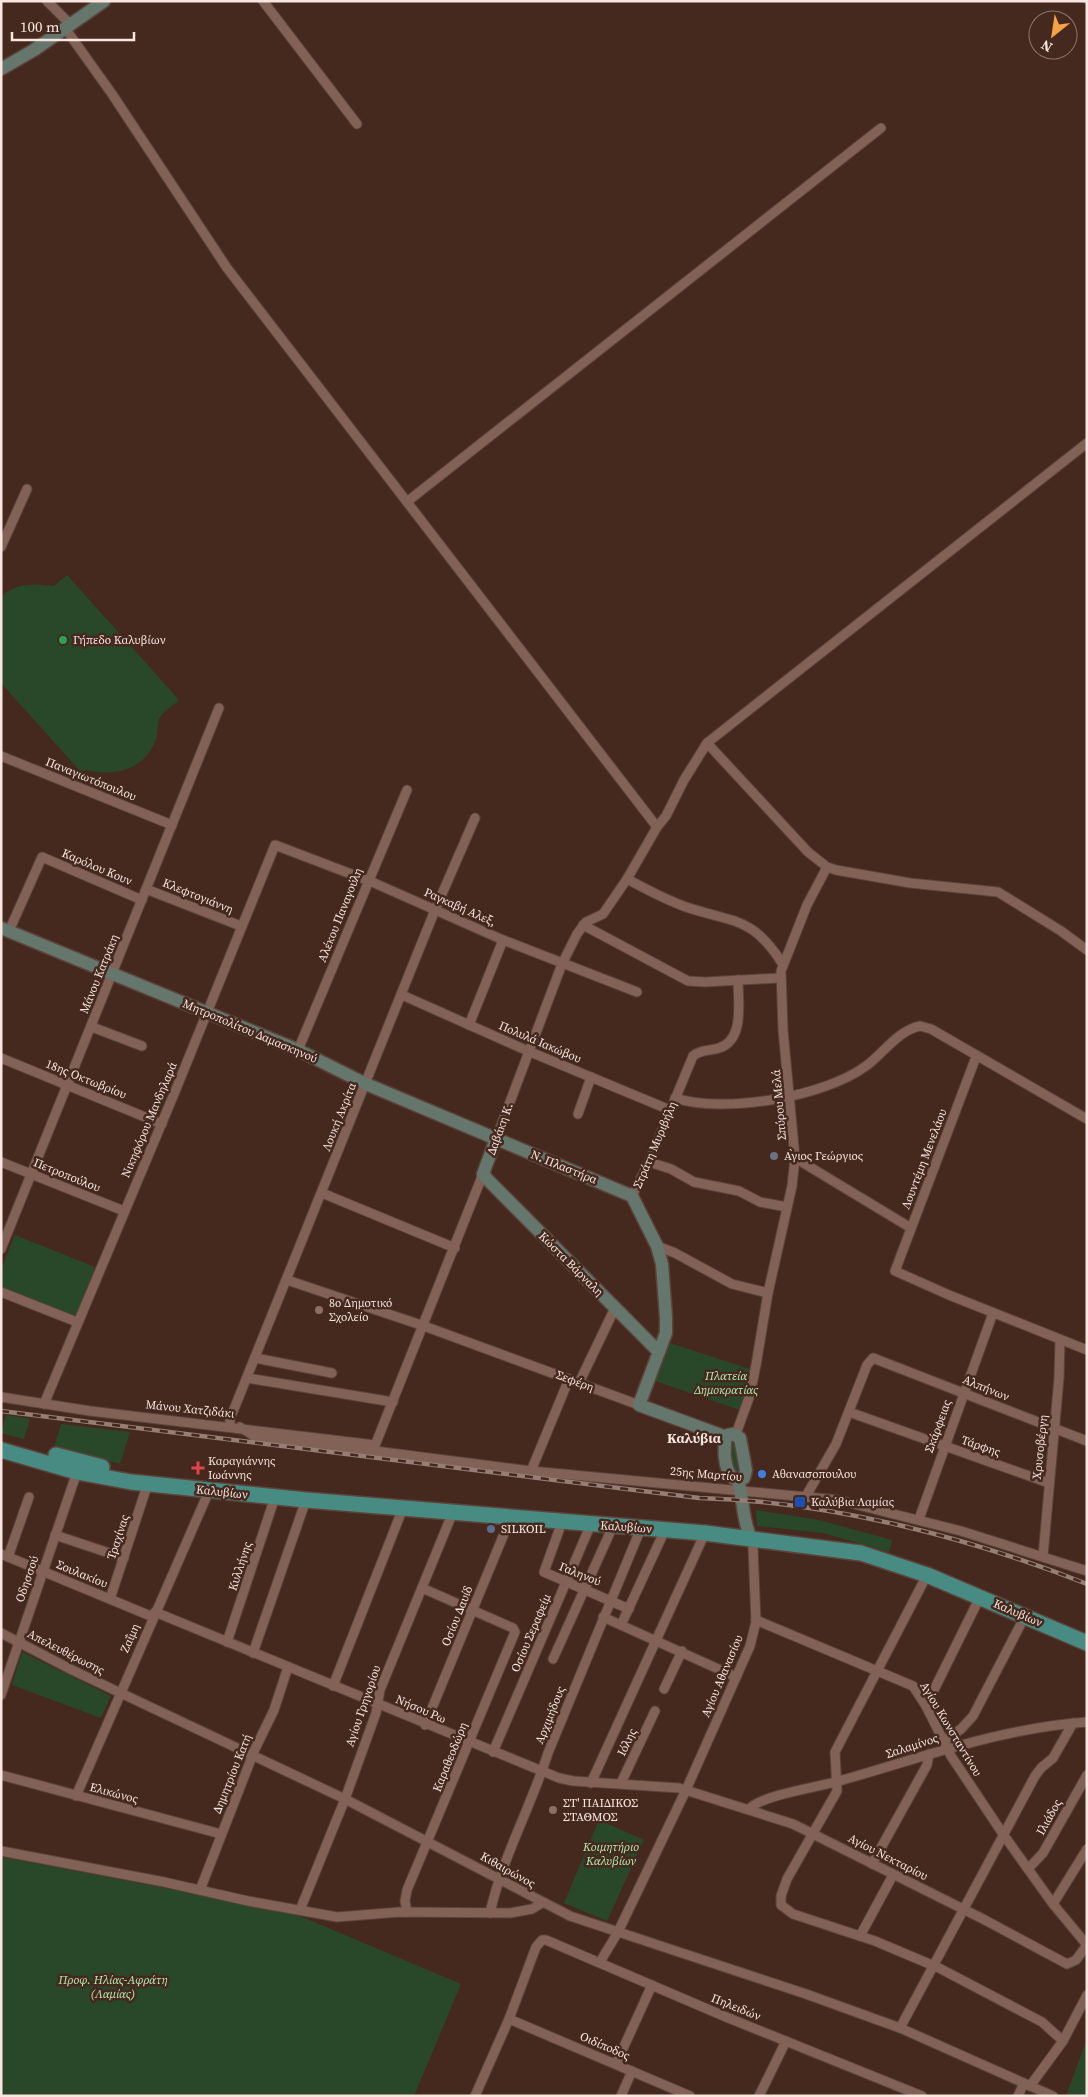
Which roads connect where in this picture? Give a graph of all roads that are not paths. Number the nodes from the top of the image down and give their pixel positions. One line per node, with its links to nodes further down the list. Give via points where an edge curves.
1 (47, 1): 4 (street)
2 (104, 1): 4 (street)
3 (263, 1): 6 (street)
4 (68, 26): 5 (street); 10 (street, via 227,268)
5 (1, 69)
6 (357, 124)
7 (881, 128): 10 (street)
8 (1087, 443): 13 (street)
9 (27, 489): 11 (street)
10 (408, 501): 18 (street)
11 (1, 548)
12 (219, 708): 17 (street, Μάνου Κατράκη)
13 (706, 743): 18 (street); 20 (street, via 808,852)
14 (1, 756): 17 (street, Παναγιωτόπουλου)
15 (407, 790): 22 (street, Αλέκου Παναγούλη)
16 (475, 818): 25 (street, Λουκή Ακρίτα)
17 (172, 825): 23 (street, Μάνου Κατράκη)
18 (657, 827): 21 (street)
19 (275, 845): 22 (street, Ραγκαβή Αλεξ,); 27 (street, Νικηφόρου Μανδηλαρά)
20 (827, 868): 30 (street, via 910,883 998,892); 31 (street, Σπύρου Μελά)
21 (627, 879): 26 (street, via 603,914); 31 (street, via 687,908 746,926 760,934)
22 (368, 880): 25 (street, Ραγκαβή Αλεξ,); 42 (street, Αλέκου Παναγούλη)
23 (146, 889): 24 (street, Μάνου Κατράκη); 27 (street, Κλεφτογιάννη)
24 (142, 900): 28 (street, Καρόλου Κουν, via 42,857); 33 (street, Μάνου Κατράκη)
25 (435, 910): 29 (street, Ραγκαβή Αλεξ,); 37 (street, Λουκή Ακρίτα)
26 (583, 925): 32 (street, Δαβάκη Κ.); 35 (street, via 688,981)
27 (241, 926): 38 (street, Νικηφόρου Μανδηλαρά)
28 (5, 930): 33 (street, Μητροπολίτου Δαμασκηνού)
29 (504, 940): 32 (street, Ραγκαβή Αλεξ,); 39 (street)
30 (1087, 950)
31 (782, 963): 34 (street, Σπύρου Μελά)
32 (562, 964): 36 (street, Ραγκαβή Αλεξ,); 43 (street, Δαβάκη Κ.)
33 (113, 973): 38 (street, Μητροπολίτου Δαμασκηνού); 40 (street, Μάνου Κατράκη)
34 (780, 978): 35 (street); 49 (street, Σπύρου Μελά)
35 (738, 980): 50 (street, Στράτη Μυριβήλη, via 736,1033 728,1044 693,1056)
36 (636, 992)
37 (402, 995): 39 (street, Πολυλά Ιακώβου); 47 (street, Λουκή Ακρίτα)
38 (206, 1011): 42 (street, Μητροπολίτου Δαμασκηνού); 54 (street, Νικηφόρου Μανδηλαρά)
39 (469, 1025): 43 (street, Πολυλά Ιακώβου)
40 (92, 1027): 41 (street); 48 (street, Μάνου Κατράκη)
41 (142, 1046)
42 (298, 1050): 47 (street, Μητροπολίτου Δαμασκηνού)
43 (528, 1051): 46 (street, Πολυλά Ιακώβου); 55 (street, Δαβάκη Κ.)
44 (976, 1057): 49 (street, via 920,1026 898,1036 861,1070 823,1088); 53 (street); 66 (street, Λουντέμη Μενελάου)
45 (1, 1058): 48 (street, 18ης Οκτωβρίου)
46 (591, 1077): 51 (street, Πολυλά Ιακώβου); 52 (street)
47 (366, 1084): 55 (street, Μητροπολίτου Δαμασκηνού); 61 (street, Λουκή Ακρίτα)
48 (69, 1086): 54 (street, 18ης Οκτωβρίου); 59 (street, Μάνου Κατράκη)
49 (790, 1095): 50 (street, via 718,1105); 56 (street, Σπύρου Μελά)
50 (675, 1098): 51 (street, Στράτη Μυριβήλη)
51 (670, 1110): 58 (street, Στράτη Μυριβήλη)
52 (578, 1114)
53 (1087, 1119)
54 (162, 1124): 64 (street, Νικηφόρου Μανδηλαρά)
55 (496, 1139): 60 (street, Δαβάκη Κ.); 62 (street, Ν. Πλαστήρα)
56 (795, 1158): 63 (street, Σπύρου Μελά); 66 (street)
57 (1, 1162): 59 (street, Πετροπούλου)
58 (649, 1162): 62 (street, Στράτη Μυριβήλη); 63 (street, via 671,1169 694,1182 740,1191 760,1202)
59 (32, 1174): 64 (street, Πετροπούλου); 65 (street, Μάνου Κατράκη)
60 (483, 1174): 68 (street, Δαβάκη Κ.); 73 (street, Κώστα Βάρναλη)
61 (322, 1193): 68 (street); 70 (street, Λουκή Ακρίτα)
62 (632, 1196): 67 (street, Στράτη Μυριβήλη)
63 (787, 1207): 72 (street, Σπύρου Μελά)
64 (124, 1211): 75 (street, Νικηφόρου Μανδηλαρά)
65 (5, 1227): 69 (street, Μάνου Κατράκη)
66 (911, 1228): 74 (street, Λουντέμη Μενελάου, via 895,1270)
67 (657, 1246): 72 (street, via 675,1252 732,1284); 79 (street, Στράτη Μυριβήλη, via 664,1281 666,1325)
68 (455, 1248): 76 (street, Δαβάκη Κ.)
69 (1, 1249)
70 (287, 1280): 76 (street, Σεφέρη); 80 (street, Λουκή Ακρίτα)
71 (1, 1292): 75 (street)
72 (768, 1293): 93 (street, Σπύρου Μελά, via 751,1388)
73 (615, 1308): 79 (street, Κώστα Βάρναλη); 84 (street)
74 (993, 1313): 77 (street); 85 (street, Σκάρφειας)
75 (76, 1322): 88 (street, Νικηφόρου Μανδηλαρά)
76 (424, 1326): 83 (street, Σεφέρη); 87 (street, Δαβάκη Κ.)
77 (1060, 1340): 78 (street); 92 (street, Χρυσοβέργη)
78 (1087, 1350)
79 (660, 1352): 89 (street, Στράτη Μυριβήλη)
80 (255, 1358): 81 (street); 82 (street, Λουκή Ακρίτα)
81 (332, 1373)
82 (247, 1378): 87 (street); 91 (street, Λουκή Ακρίτα)
83 (569, 1379): 84 (street, Σεφέρη); 99 (street)
84 (579, 1383): 89 (street, Σεφέρη)
85 (964, 1392): 90 (street, Αλπήνων, via 876,1358 867,1365); 92 (street, Αλπήνων); 96 (street, Σκάρφειας)
86 (1, 1397): 88 (street, Μάνου Χατζιδάκι)
87 (393, 1402): 97 (street, Δαβάκη Κ.)
88 (44, 1404): 91 (street, Μάνου Χατζιδάκι)
89 (639, 1405): 93 (street, Σεφέρη)
90 (849, 1412): 96 (street, Τάρφης); 105 (street, via 836,1444)
91 (230, 1426): 97 (street, Μάνου Χατζιδάκι)
92 (1054, 1428): 95 (street, Αλπήνων); 102 (street, Χρυσοβέργη)
93 (731, 1436): 103 (street, via 724,1442 729,1476)
94 (1, 1440): 101 (main road, Καλυβίων)
95 (1087, 1441)
96 (944, 1447): 102 (street, Τάρφης); 112 (street, Σκάρφειας)
97 (375, 1448): 99 (street, 25ης Μαρτίου)
98 (1, 1450): 100 (main road, Καλυβίων)
99 (531, 1471): 103 (street, 25ης Μαρτίου)
100 (77, 1472): 101 (main road, Καλυβίων); 119 (street, Οδησσού)
101 (148, 1483): 104 (main road, Καλυβίων); 123 (street, Τραχίνας)
102 (1049, 1483): 122 (street, Χρυσοβέργη)
103 (740, 1485): 105 (street, 25ης Μαρτίου); 120 (street, via 744,1526)
104 (209, 1491): 107 (main road, Καλυβίων); 135 (street, Ζαΐμη)
105 (806, 1496): 112 (street, 25ης Μαρτίου)
106 (30, 1497): 121 (street)
107 (275, 1497): 108 (main road, Καλυβίων); 142 (street, Κυλλήνης)
108 (306, 1500): 109 (main road, Καλυβίων); 146 (street)
109 (402, 1508): 110 (main road, Καλυβίων); 151 (street)
110 (453, 1512): 111 (main road, Καλυβίων); 128 (street, Αγίου Γρηγορίου)
111 (511, 1517): 113 (main road, Καλυβίων); 133 (street, Οσίου Δαυίδ)
112 (920, 1519): 122 (street, 25ης Μαρτίου)
113 (562, 1522): 114 (main road, Καλυβίων); 127 (street, Γαληνού, via 543,1570)
114 (591, 1524): 115 (main road, Καλυβίων); 127 (street, Οσίου Σεραφείμ)
115 (612, 1526): 116 (main road, Καλυβίων); 129 (street)
116 (641, 1528): 117 (main road, Καλυβίων); 132 (street, Αρχιμήδους)
117 (665, 1530): 118 (main road, Καλυβίων); 134 (street)
118 (706, 1533): 120 (main road, Καλυβίων); 141 (street)
119 (55, 1535): 123 (street); 125 (street, Οδησσού)
120 (750, 1538): 126 (main road, Καλυβίων, via 861,1553); 138 (street, Αγίου Αθανασίου)
121 (5, 1556): 125 (street, Σουλακίου)
122 (1043, 1556): 124 (street, 25ης Μαρτίου)
123 (124, 1558): 131 (street, Τραχίνας)
124 (1087, 1571)
125 (43, 1572): 131 (street, Σουλακίου); 143 (street, Οδησσού)
126 (927, 1575): 130 (main road, Καλυβίων); 149 (street)
127 (567, 1582): 129 (street, Γαληνού); 163 (street, Οσίου Σεραφείμ)
128 (422, 1588): 133 (street); 155 (street, Αγίου Γρηγορίου)
129 (584, 1589): 132 (street, Γαληνού); 147 (street)
130 (980, 1597): 136 (main road, Καλυβίων); 156 (street)
131 (110, 1599): 135 (street, Σουλακίου)
132 (610, 1600): 134 (street, Γαληνού); 137 (street, Αρχιμήδους)
133 (473, 1609): 160 (street, Οσίου Δαυίδ); 161 (street, Καραθεοδώρη, via 513,1628 515,1632)
134 (629, 1609): 139 (street)
135 (154, 1614): 142 (street, Νήσου Ρω); 154 (street, Ζαΐμη)
136 (1025, 1616): 144 (main road, Καλυβίων); 162 (street, via 973,1716)
137 (603, 1618): 139 (street); 166 (street, Αρχιμήδους)
138 (756, 1620): 149 (street, Αγίου Κωνσταντίνου); 150 (street, Αγίου Αθανασίου, via 750,1646)
139 (621, 1625): 141 (street)
140 (1, 1633): 143 (street, Απελευθέρωσης)
141 (656, 1640): 145 (street); 170 (street)
142 (227, 1642): 146 (street, Νήσου Ρω)
143 (19, 1643): 152 (street, Οδησσού); 154 (street, Απελευθέρωσης)
144 (1087, 1643)
145 (682, 1651): 150 (street); 153 (street)
146 (252, 1653): 148 (street, Νήσου Ρω)
147 (553, 1660)
148 (288, 1667): 151 (street, Νήσου Ρω); 164 (street, Δημητρίου Κατή, via 272,1715)
149 (877, 1670): 156 (street, Αγίου Κωνσταντίνου, via 913,1686); 169 (street, via 834,1754)
150 (736, 1677): 172 (street, Αγίου Αθανασίου)
151 (333, 1686): 155 (street, Νήσου Ρω)
152 (2, 1689)
153 (664, 1689)
154 (120, 1693): 164 (street, Κιθαιρώνος); 173 (street, Ζαΐμη)
155 (377, 1704): 160 (street, Νήσου Ρω); 174 (street, Αγίου Γρηγορίου)
156 (926, 1706): 162 (street, Αγίου Κωνσταντίνου)
157 (655, 1711): 171 (street, Ιόλης)
158 (1087, 1722): 159 (street, Σαλαμίνος)
159 (1073, 1723): 162 (street, Σαλαμίνος); 178 (street, via 1053,1758 1035,1776)
160 (425, 1725): 161 (street, Νήσου Ρω)
161 (470, 1743): 163 (street, Νήσου Ρω); 179 (street, Καραθεοδώρη)
162 (945, 1744): 165 (street, Σαλαμίνος); 178 (street, Αγίου Κωνσταντίνου)
163 (493, 1752): 166 (street, Νήσου Ρω)
164 (253, 1754): 174 (street, Κιθαιρώνος); 177 (street, Δημητρίου Κατή)
165 (929, 1754): 169 (street, Σαλαμίνος); 182 (street, via 927,1765)
166 (542, 1771): 170 (street, Νήσου Ρω, via 566,1780); 185 (street, Αρχιμήδους)
167 (1, 1775): 173 (street, Ελικώνος)
168 (1087, 1775): 183 (street, Ιλιάδος, via 1043,1853)
169 (838, 1782): 175 (street, Σαλαμίνος, via 762,1801); 176 (street, via 837,1791)
170 (591, 1783): 171 (street, Νήσου Ρω)
171 (621, 1783): 172 (street, Νήσου Ρω)
172 (686, 1790): 175 (street, Αγίου Νεκταρίου); 193 (street, Αγίου Αθανασίου)
173 (76, 1796): 177 (street, Ελικώνος)
174 (346, 1799): 179 (street, Κιθαιρώνος); 190 (street, Αγίου Γρηγορίου)
175 (749, 1809): 176 (street, Αγίου Νεκταρίου)
176 (814, 1832): 182 (street, Αγίου Νεκταρίου); 194 (street, via 787,1879 781,1905 793,1914)
177 (221, 1834): 186 (street, Δημητρίου Κατή)
178 (1003, 1834): 183 (street, Αγίου Κωνσταντίνου); 189 (street)
179 (428, 1841): 185 (street, Κιθαιρώνος); 191 (street, Καραθεοδώρη, via 405,1896)
180 (1087, 1849): 188 (street)
181 (1, 1851): 186 (street)
182 (872, 1864): 184 (street, Αγίου Νεκταρίου)
183 (1028, 1869): 188 (street, Αγίου Κωνσταντίνου)
184 (893, 1875): 189 (street, Αγίου Νεκταρίου); 194 (street)
185 (499, 1879): 187 (street, Κιθαιρώνος); 192 (street, Αρχιμήδους)
186 (200, 1890): 190 (street)
187 (542, 1903): 192 (street, via 521,1911); 193 (street, Κιθαιρώνος, via 581,1921)
188 (1053, 1904): 195 (street, Αγίου Κωνσταντίνου)
189 (963, 1909): 195 (street, Αγίου Νεκταρίου, via 1070,1965); 197 (street)
190 (300, 1910): 191 (street, via 350,1917)
191 (407, 1912): 192 (street)
192 (490, 1913)
193 (618, 1932): 196 (street, Αγίου Αθανασίου); 201 (street, Κιθαιρώνος)
194 (860, 1936): 197 (street)
195 (1087, 1945)
196 (600, 1962): 198 (street, Πηλειδών); 200 (street, Πηλειδών, via 542,1940 536,1947)
197 (934, 1966): 201 (street); 203 (street, via 1042,2022)
198 (652, 1985): 202 (street, Πηλειδών); 204 (street)
199 (1087, 1995): 203 (street)
200 (509, 2019): 204 (street, Οιδίποδος); 207 (street)
201 (900, 2028): 206 (street, Κιθαιρώνος)
202 (786, 2041): 210 (street); 211 (street, Πηλειδών)
203 (1063, 2041): 206 (street)
204 (616, 2064): 205 (street, Οιδίποδος)
205 (632, 2071): 208 (street); 209 (street, Οιδίποδος)
206 (1027, 2084): 212 (street); 213 (street, Κιθαιρώνος)
207 (475, 2096)
208 (621, 2096)
209 (690, 2096)
210 (759, 2096)
211 (922, 2096)
212 (1018, 2096)
213 (1053, 2096)

